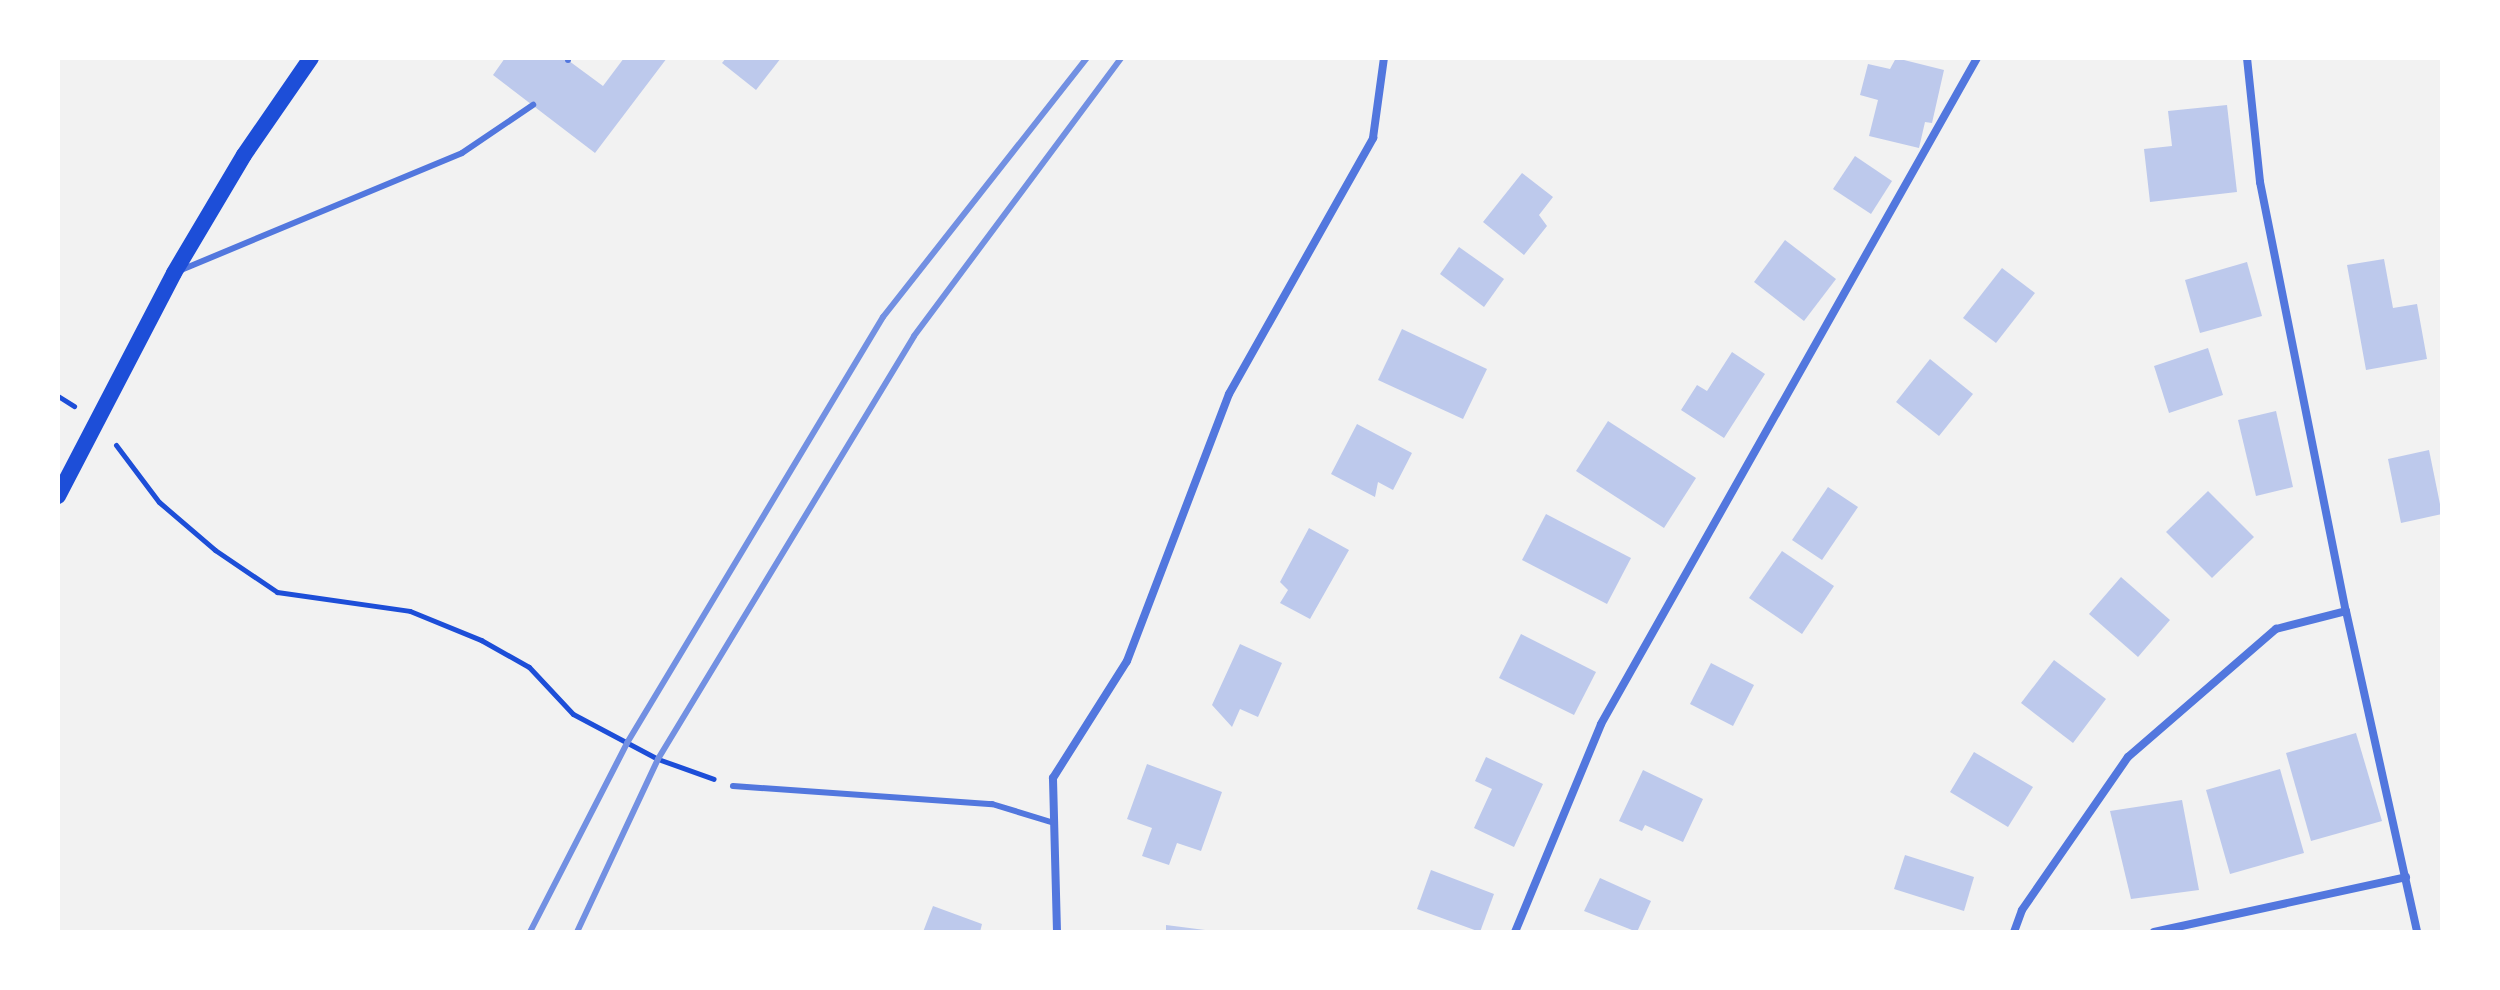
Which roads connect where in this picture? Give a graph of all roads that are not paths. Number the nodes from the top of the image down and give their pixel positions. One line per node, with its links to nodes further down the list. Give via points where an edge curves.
1 (311, 58): 6 (main road, via 244,155)
2 (1384, 58): 10 (street, via 1373,138 1229,394 1127,661 1053,778)
3 (1977, 58): 13 (street, via 1601,724)
4 (2247, 58): 8 (street, via 2260,182)
5 (533, 105): 6 (lane, via 462,153)
6 (174, 273): 7 (main road)
7 (58, 496)
8 (2346, 611): 11 (street); 14 (street, via 2276,629 2128,757 2022,910)
9 (733, 786): 10 (lane, via 992,804)
10 (1054, 823): 12 (street)
11 (2406, 877): 15 (street); 16 (street)
12 (1057, 932)
13 (1515, 932)
14 (2014, 932)
15 (2154, 932)
16 (2417, 932)

